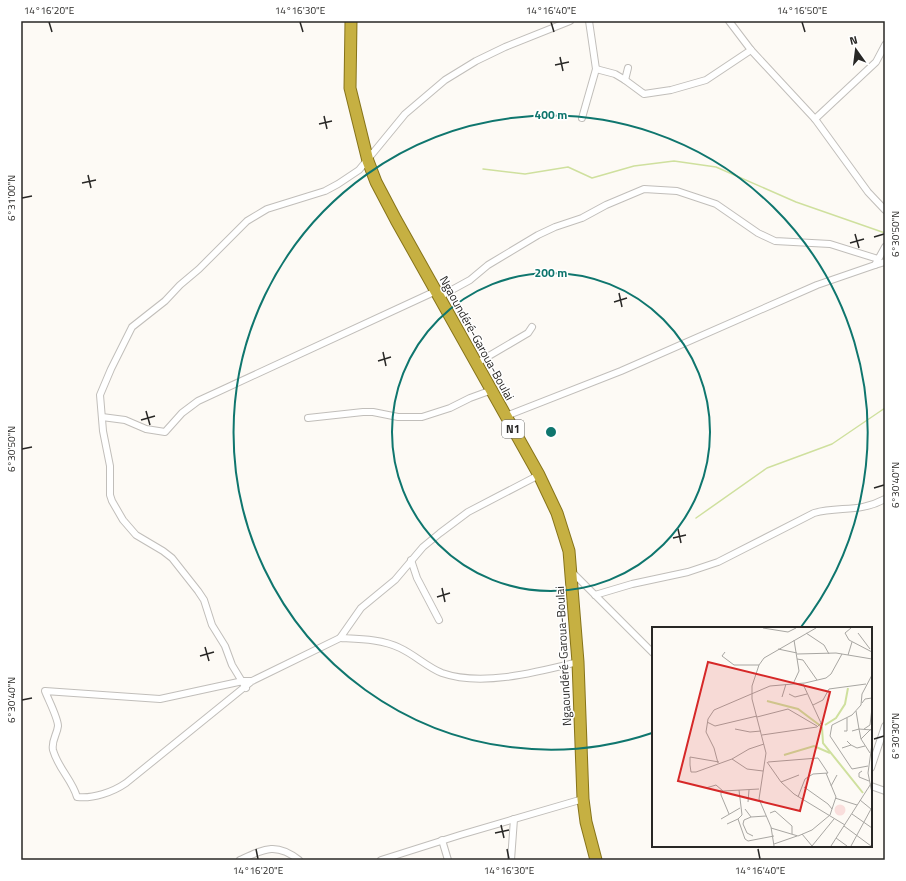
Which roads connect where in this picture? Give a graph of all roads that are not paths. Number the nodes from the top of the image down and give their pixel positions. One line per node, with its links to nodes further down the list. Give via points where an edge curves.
1 (351, 21): 12 (highway, Ngaoundéré-Garoua-Boulai / N1, via 350,88)
2 (570, 21): 12 (street, via 505,47 446,80 405,114)
3 (589, 21): 8 (street)
4 (730, 21): 6 (street)
5 (885, 45): 11 (street, via 876,62)
6 (751, 50): 9 (street, via 706,80 683,87 644,94); 11 (street)
7 (628, 68): 9 (street)
8 (596, 69): 9 (street, via 615,74); 10 (street)
9 (625, 80)
10 (582, 118)
11 (815, 119): 13 (street, via 868,192)
12 (368, 161): 17 (highway, Ngaoundéré-Garoua-Boulai / N1, via 386,200); 22 (street, via 359,170 325,191 267,209 247,221 199,270 132,327 100,395)
13 (885, 210)
14 (885, 247): 15 (street)
15 (877, 262): 16 (street); 17 (street, via 830,244 775,241 758,234 716,204 677,191 644,189 538,235 488,265 462,285); 21 (street, via 621,371)
16 (885, 262)
17 (438, 294): 19 (highway, Ngaoundéré-Garoua-Boulai / N1); 22 (street, via 198,401 182,413 165,432 146,429 125,420)
18 (532, 327): 19 (street, via 528,334)
19 (477, 363): 20 (highway, Ngaoundéré-Garoua-Boulai / N1)
20 (492, 390): 21 (highway, Ngaoundéré-Garoua-Boulai / N1); 23 (street, via 422,417 398,417 363,412)
21 (506, 416): 24 (highway, Ngaoundéré-Garoua-Boulai / N1)
22 (102, 417): 33 (street, via 110,466 110,496 115,508 136,535 172,558 198,591 204,600 212,625)
23 (308, 418)
24 (539, 475): 26 (street, via 468,512 423,547); 27 (highway, Ngaoundéré-Garoua-Boulai / N1, via 564,533 570,551)
25 (885, 499): 28 (street, via 867,508 814,513 718,562)
26 (411, 560): 29 (street, via 416,578); 30 (street, via 395,580 361,608)
27 (572, 572): 28 (street); 32 (highway, Ngaoundéré-Garoua-Boulai / N1)
28 (595, 595): 31 (street)
29 (439, 620)
30 (340, 638): 32 (street, via 373,640 395,646 441,672 459,678 521,676); 34 (street)
31 (652, 652)
32 (578, 662): 40 (highway, Ngaoundéré-Garoua-Boulai / N1)
33 (243, 681): 34 (street); 35 (street); 35 (street, via 168,699 45,691 58,726 52,745 54,755 78,797 85,798 114,790)
34 (252, 681): 35 (street)
35 (246, 688)
36 (885, 726): 37 (street)
37 (872, 765)
38 (872, 786): 39 (street)
39 (885, 791)
40 (582, 799): 41 (street); 48 (highway, Ngaoundéré-Garoua-Boulai / N1)
41 (514, 819): 42 (street); 47 (street)
42 (442, 840): 45 (street); 46 (street)
43 (240, 860): 44 (street, via 265,851 280,849)
44 (299, 860)
45 (381, 860)
46 (448, 860)
47 (511, 860)
48 (596, 860)

